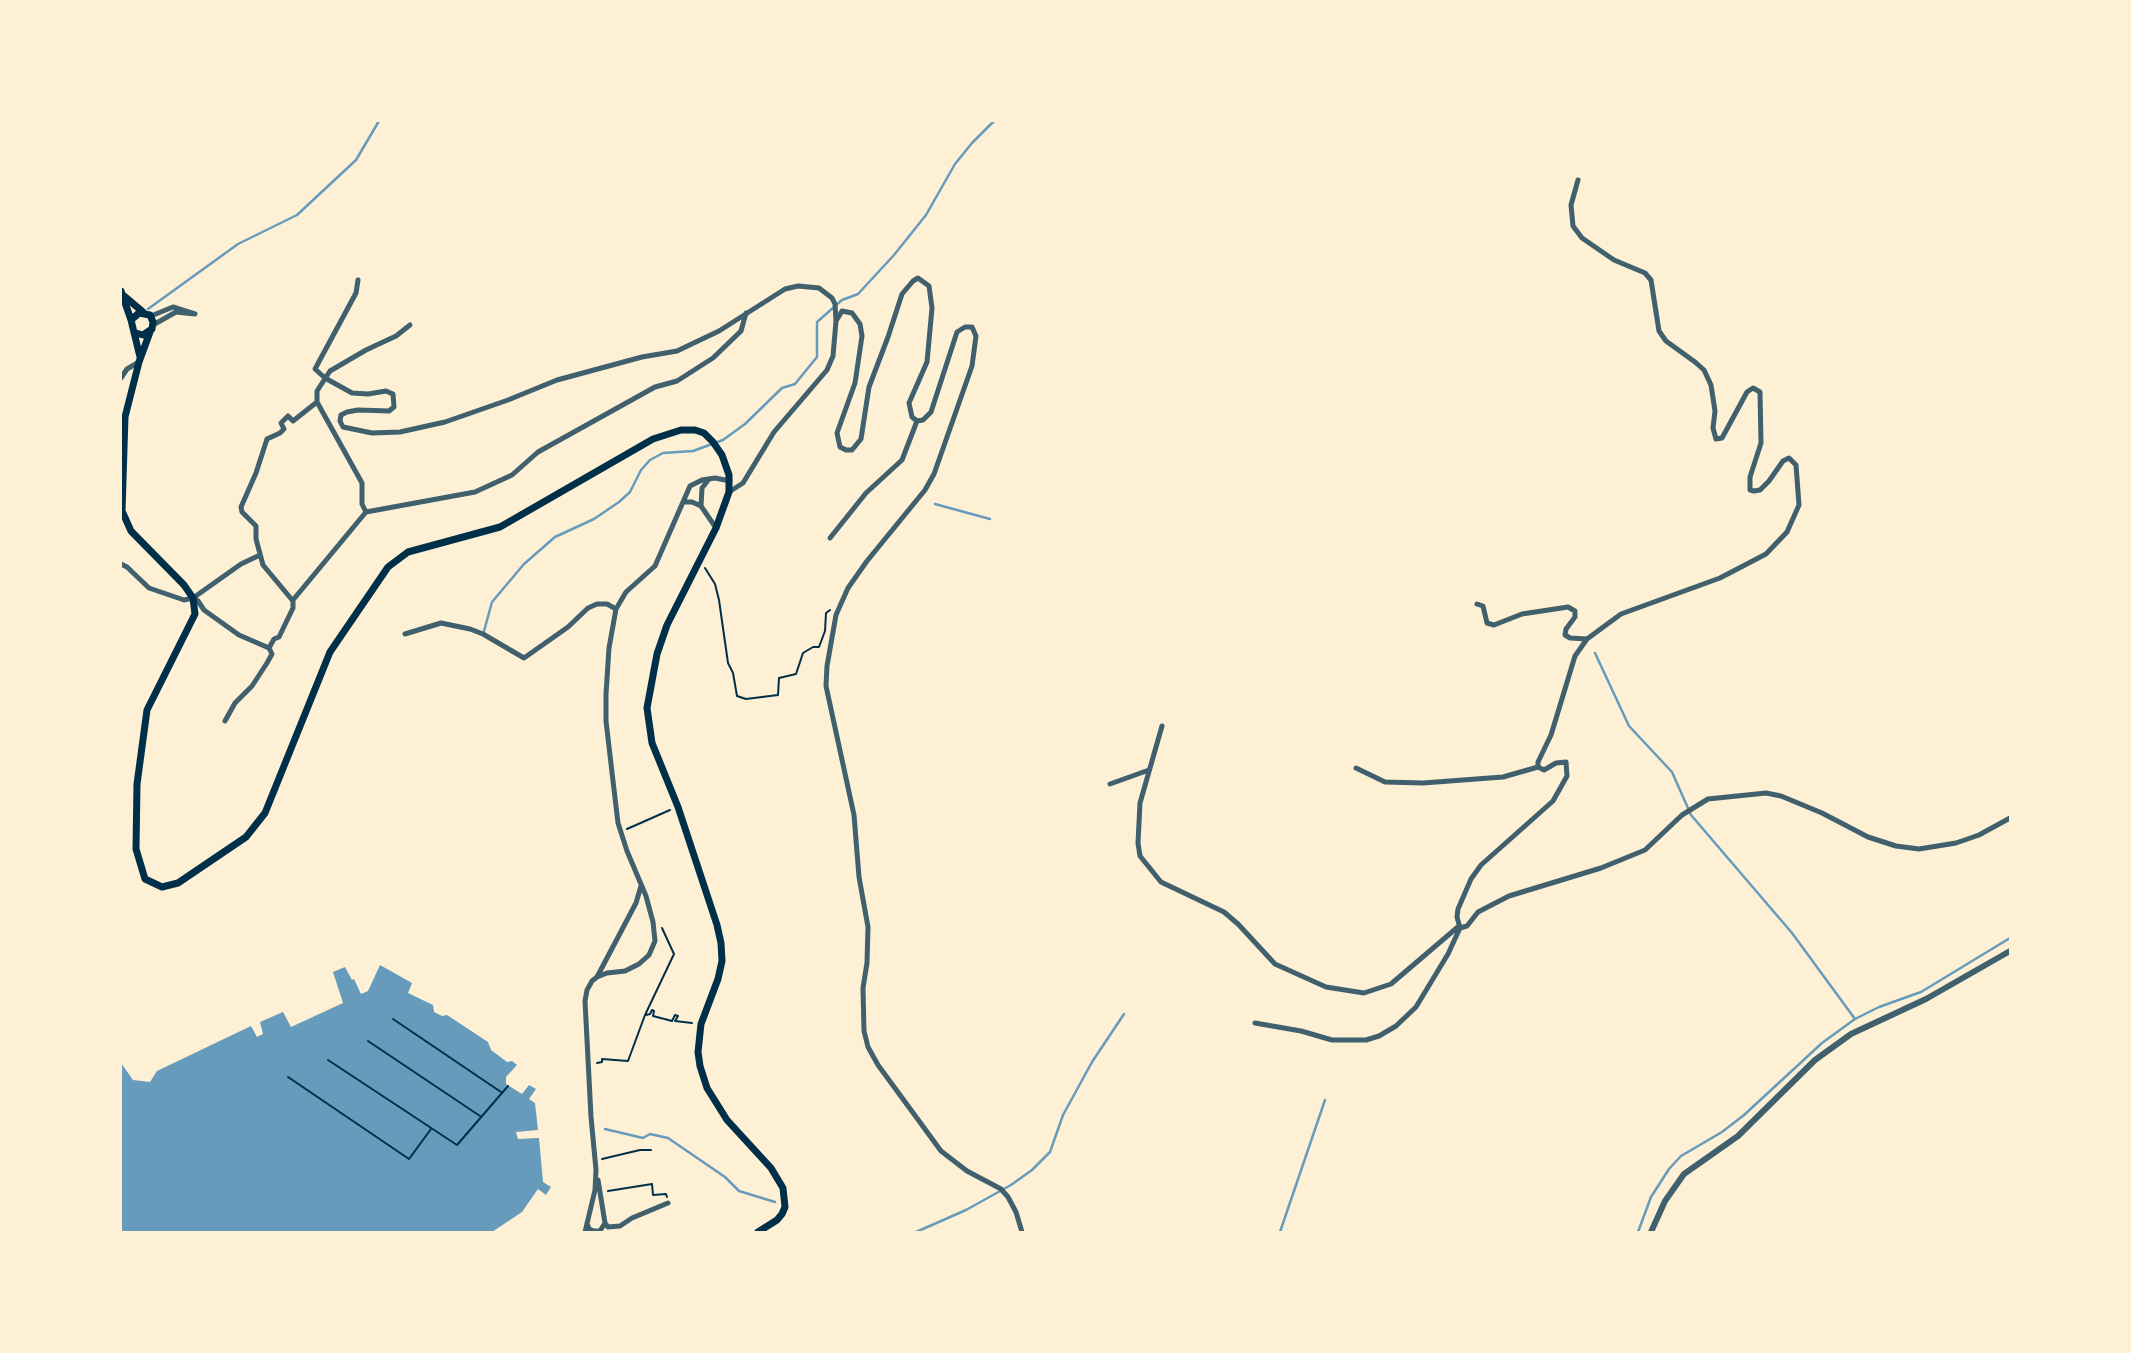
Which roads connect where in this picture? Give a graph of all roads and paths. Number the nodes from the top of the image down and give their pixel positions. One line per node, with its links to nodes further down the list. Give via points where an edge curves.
1 (1578, 180): 33 (street, via 1570,205 1573,226 1582,238 1651,280 1659,331 1704,370 1712,384 1716,439 1722,438 1747,392 1754,388 1760,392 1760,443 1750,490 1760,490 1789,458 1796,465 1799,486 1794,519 1766,554 1720,578 1621,614)
2 (358, 280): 13 (street, via 356,293 315,369)
3 (122, 293): 5 (main road); 6 (main road)
4 (746, 313): 7 (street, via 785,289 810,286 832,298); 13 (street, via 677,351 557,380 473,412 400,432 343,427 343,413 389,411 395,396 386,391 352,393); 21 (street, via 741,331 713,358 538,452 512,475 475,492)
5 (147, 314): 6 (main road, via 136,314); 9 (main road); 9 (street, via 173,307 195,314 176,312)
6 (131, 320): 10 (main road)
7 (836, 321): 15 (street, via 842,311 852,313 862,336 855,383 837,433 840,447 852,450 861,439 869,387 902,294 918,278 929,286 932,308 927,362 909,403); 18 (street, via 827,370 774,432 743,483)
8 (410, 325): 13 (street)
9 (152, 328): 10 (main road, via 143,335); 11 (main road)
10 (136, 333): 11 (main road)
11 (140, 360): 12 (street); 27 (main road, via 123,429 122,511 131,531)
12 (121, 378)
13 (325, 378): 14 (street)
14 (317, 402): 21 (street, via 362,483); 24 (street, via 293,421 288,416 281,423 284,429 267,439 241,507 256,526)
15 (917, 421): 23 (street, via 902,460 866,493); 30 (street, via 930,412 957,332 971,327 976,342 972,366 934,474 867,561)
16 (709, 479): 17 (street); 19 (street, via 690,486); 20 (street, via 702,488)
17 (730, 481): 18 (main road); 27 (main road, via 722,455 704,433 681,430 653,439 500,527 408,552 388,567 330,652 265,813 246,836 178,883 162,887 145,879 136,849 137,784 147,710 195,614)
18 (729, 492): 22 (main road)
19 (683, 502): 20 (street); 31 (street, via 655,566 626,592)
20 (701, 506): 22 (street)
21 (366, 512): 28 (street)
22 (716, 528): 25 (main road)
23 (830, 538)
24 (260, 555): 27 (street); 28 (street, via 262,565)
25 (698, 563): 30 (path, via 705,563 715,584 728,663 737,696 746,699 778,695 779,678 796,674 803,653 819,647 826,613); 41 (main road, via 663,635 647,708 652,743)
26 (121, 564): 27 (street, via 149,588 184,600)
27 (193, 598): 34 (street, via 239,635)
28 (293, 601): 34 (street, via 279,637)
29 (1477, 604): 33 (street, via 1483,606 1487,623 1494,625 1536,611 1573,609 1575,617 1565,635)
30 (840, 605): 70 (street, via 826,686 854,815 868,927 863,988 866,1039 878,1065 941,1151 1001,1189)
31 (616, 609): 32 (street, via 607,604 588,608 524,658 483,634 441,623); 44 (street, via 609,648 606,721 618,822)
32 (405, 634)
33 (1587, 639): 37 (street, via 1575,656)
34 (269, 648): 35 (street, via 272,654 267,663)
35 (225, 721)
36 (1162, 726): 39 (street)
37 (1538, 767): 38 (street, via 1503,777 1423,783 1385,782); 46 (street, via 1544,770 1566,762 1567,776 1548,806 1471,879 1458,909)
38 (1356, 768)
39 (1149, 770): 40 (street); 46 (street, via 1140,803 1140,856 1161,882 1224,912 1275,964 1326,987 1364,993 1391,984)
40 (1110, 785)
41 (678, 807): 43 (path); 52 (main road, via 721,943 718,979)
42 (2010, 818): 46 (street, via 1956,843 1919,849 1868,837 1781,796 1766,793 1709,799 1682,815 1646,850 1509,896)
43 (624, 830)
44 (642, 883): 48 (street); 48 (street, via 653,922 649,955 625,971)
45 (659, 920): 49 (path, via 674,954)
46 (1460, 927): 51 (street, via 1416,1007 1379,1036 1346,1041)
47 (2010, 951): 71 (street, via 1926,999 1851,1034 1815,1060 1738,1136 1684,1174)
48 (597, 977): 62 (street, via 589,985 585,1001)
49 (645, 1015): 52 (path, via 652,1010 653,1016 672,1021 675,1015 676,1021); 55 (path, via 628,1061)
50 (393, 1019): 58 (path)
51 (1255, 1023)
52 (701, 1024): 69 (main road, via 698,1052 707,1088 783,1188 782,1214)
53 (368, 1041): 59 (path)
54 (328, 1059): 60 (path)
55 (593, 1063)
56 (288, 1077): 60 (path, via 409,1159)
57 (508, 1086): 58 (path)
58 (502, 1093): 59 (path)
59 (481, 1116): 60 (path, via 457,1145)
60 (432, 1128)
61 (651, 1150): 62 (path)
62 (594, 1161): 63 (street)
63 (596, 1170): 64 (street); 66 (street)
64 (600, 1192): 65 (path, via 652,1184 653,1195 666,1194); 67 (street)
65 (668, 1203): 67 (street, via 620,1226)
66 (587, 1222): 67 (street, via 594,1231 600,1231); 68 (street)
67 (605, 1223)
68 (585, 1232)
69 (758, 1232)
70 (1022, 1232)
71 (1651, 1232)

